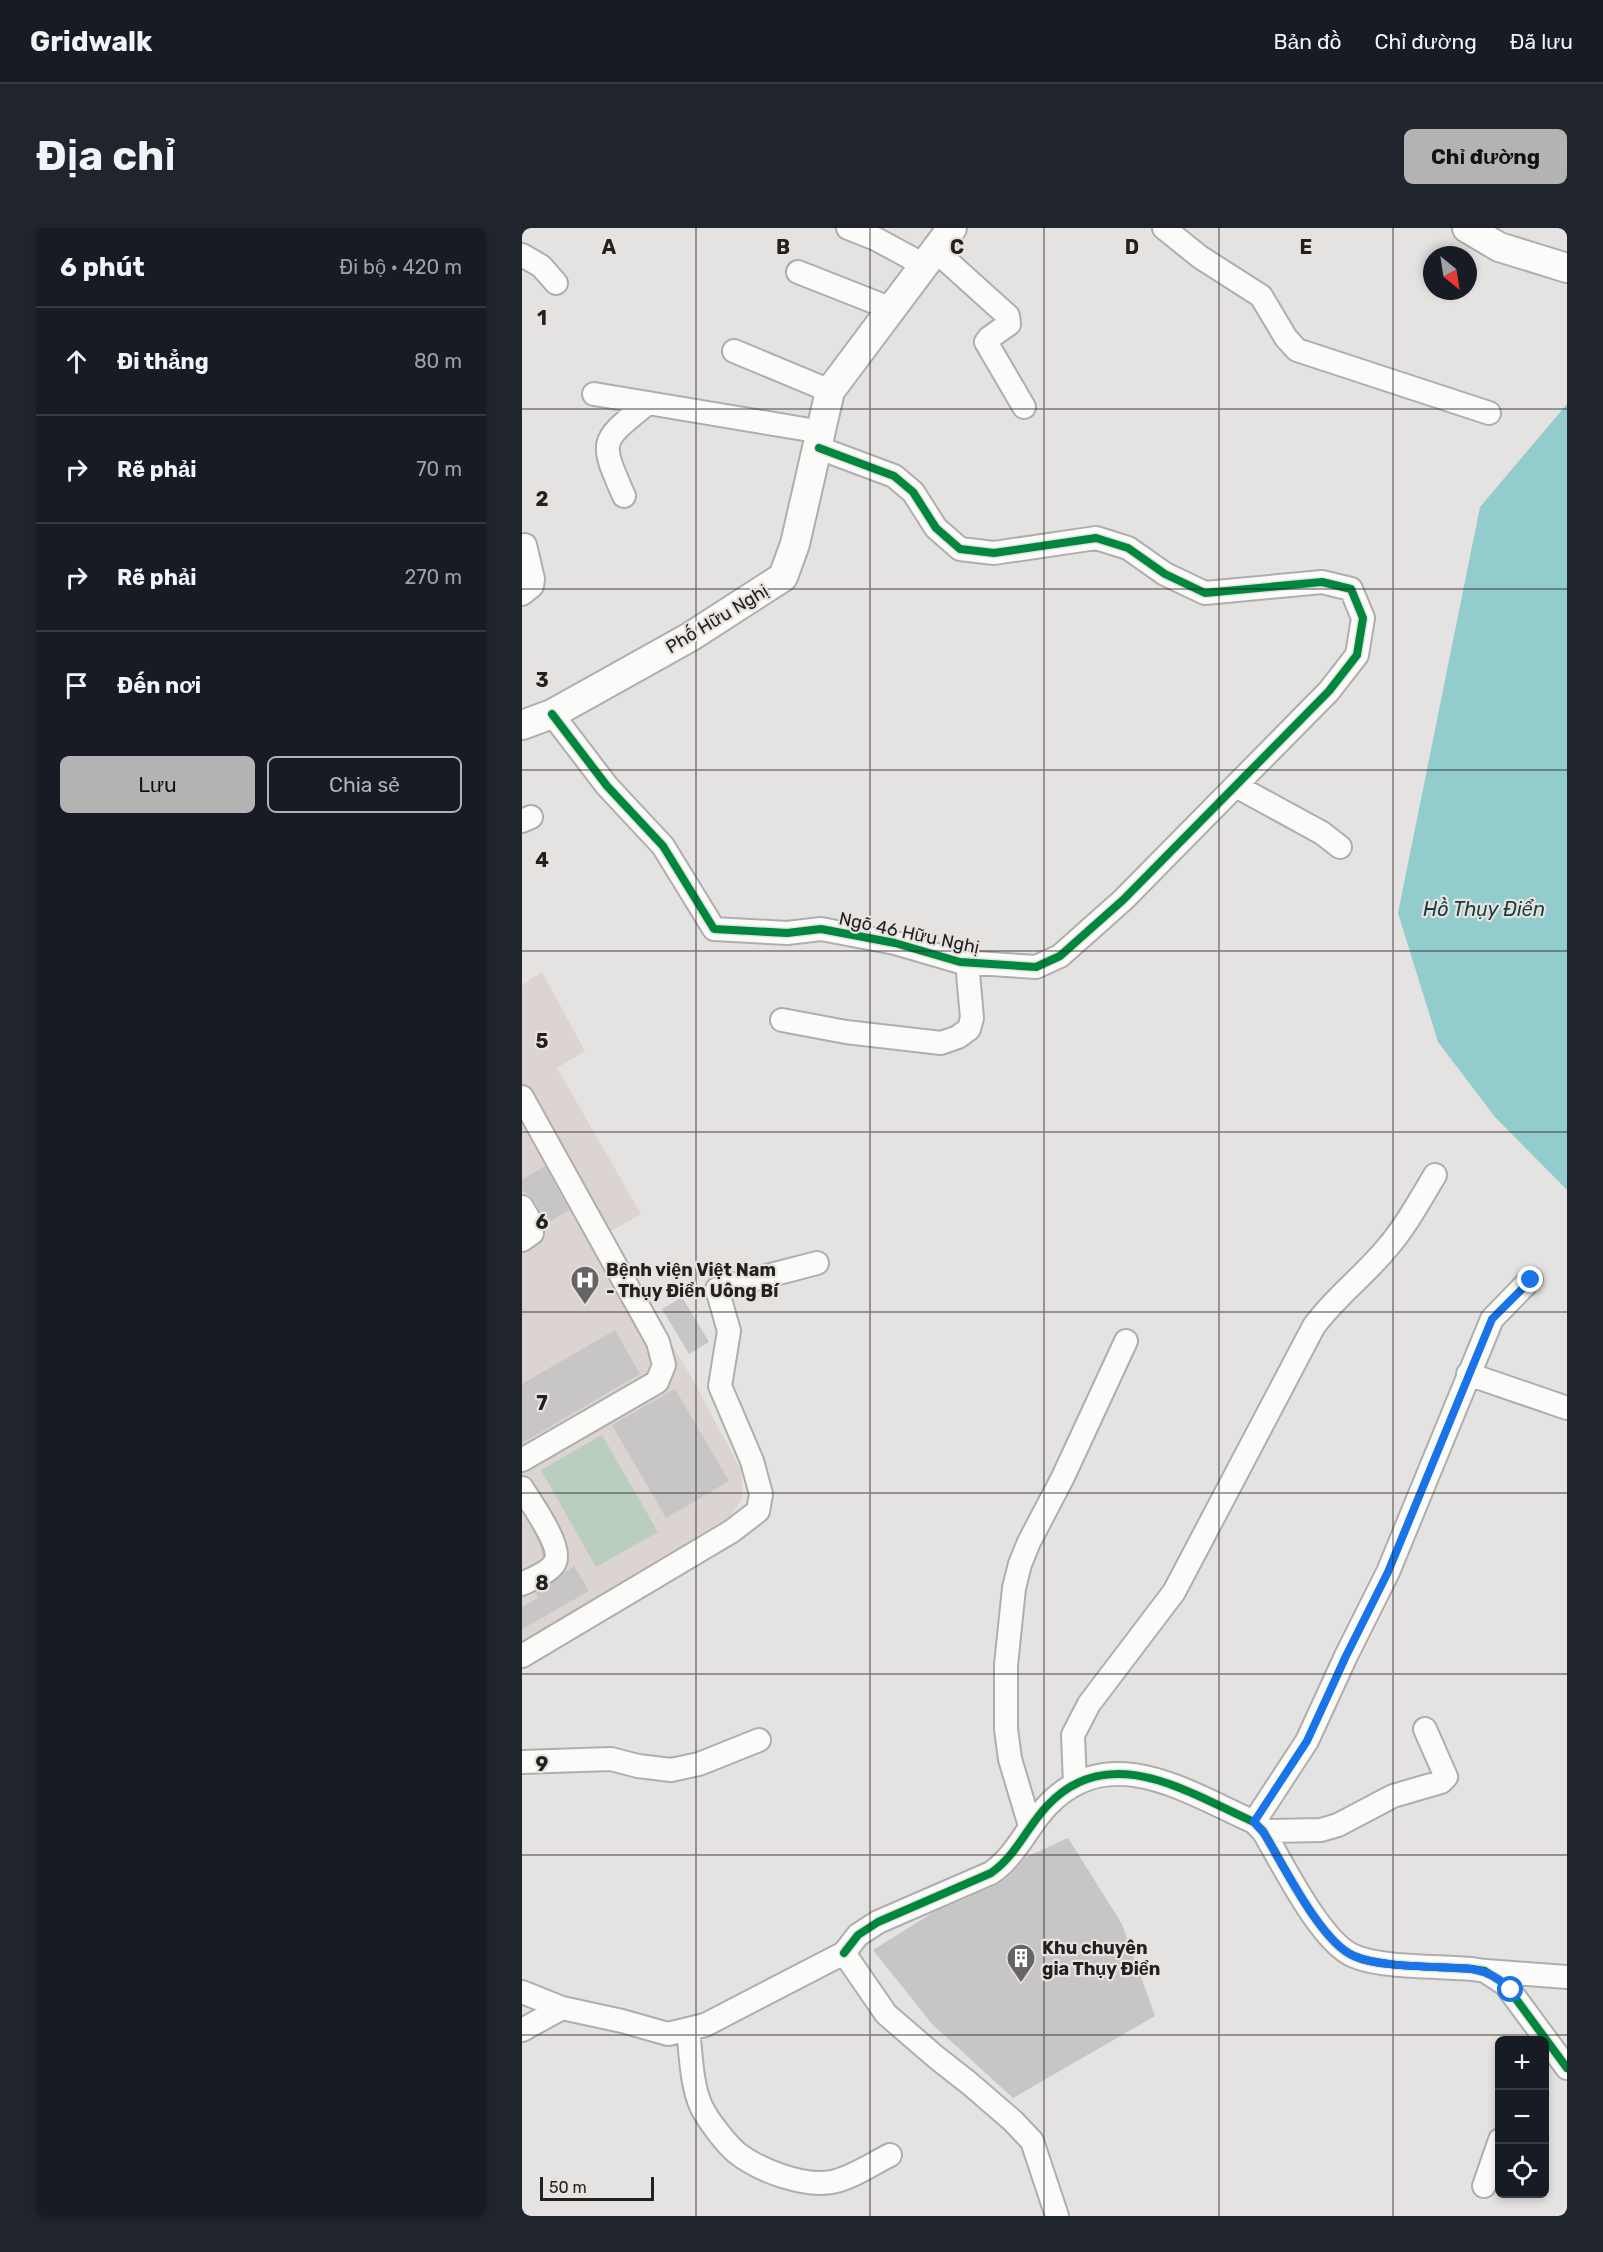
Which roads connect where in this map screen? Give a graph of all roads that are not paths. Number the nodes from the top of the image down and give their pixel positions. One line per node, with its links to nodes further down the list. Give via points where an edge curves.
1 (848, 228): 6 (street)
2 (952, 228): 6 (main road, Phố Hữu Nghị)
3 (1164, 228): 16 (street, via 1200,257 1261,296 1297,350)
4 (1467, 228): 7 (main road, via 1499,248)
5 (522, 255): 9 (street, via 541,266)
6 (930, 258): 10 (main road, Phố Hữu Nghị); 15 (street, via 1008,316 1009,324 986,342)
7 (1566, 265)
8 (798, 272): 10 (street)
9 (556, 283)
10 (892, 309): 12 (main road, Phố Hữu Nghị)
11 (734, 351): 12 (street)
12 (830, 391): 17 (main road, Phố Hữu Nghị)
13 (594, 394): 14 (street)
14 (648, 403): 17 (street); 18 (street, via 613,432 608,443 608,458)
15 (1024, 407)
16 (1489, 413)
17 (820, 440): 21 (main road, Phố Hữu Nghị, via 795,544 778,582 690,637); 23 (street, Ngõ 46 Hữu Nghị, via 894,476 913,492 936,528 960,549 994,553 1096,538 1128,548 1165,574 1205,593 1322,582 1351,589 1363,618 1357,655 1329,691)
18 (624, 496)
19 (525, 545): 20 (street, via 532,586)
20 (522, 594)
21 (552, 714): 22 (main road, Phố Hữu Nghị); 25 (street, Ngõ 46 Hữu Nghị, via 607,786 663,846 714,929 787,933 821,929)
22 (522, 725)
23 (1236, 786): 24 (street, via 1322,832); 25 (street, Ngõ 46 Hữu Nghị, via 1124,900 1060,956 1036,967)
24 (1340, 848)
25 (967, 962): 26 (street, via 972,1018 969,1029 941,1043)
26 (782, 1020)
27 (522, 1096): 36 (street, via 658,1342 664,1365 657,1382)
28 (1435, 1175): 43 (street, via 1387,1248 1314,1326 1174,1592 1079,1720 1073,1735)
29 (522, 1207): 30 (street, via 532,1224 532,1233)
30 (522, 1240)
31 (817, 1263): 39 (street, via 717,1289 729,1331 720,1386 752,1461 761,1494 758,1510 732,1531)
32 (1531, 1280): 34 (street, via 1492,1319)
33 (1126, 1341): 44 (street, via 1029,1542 1014,1588 1006,1665 1006,1729 1010,1759)
34 (1468, 1374): 35 (street); 45 (street, via 1388,1572 1307,1741)
35 (1567, 1408)
36 (522, 1461)
37 (522, 1488): 38 (street, via 556,1547 557,1557 553,1566)
38 (522, 1584)
39 (522, 1656)
40 (1425, 1729): 45 (street, via 1446,1777 1442,1782 1393,1796 1338,1825 1304,1832)
41 (759, 1740): 42 (street, via 699,1764 671,1770 611,1759)
42 (522, 1762)
43 (1075, 1784): 44 (street, via 1048,1804); 45 (street, via 1109,1773 1146,1775)
44 (1030, 1826): 46 (street, via 1003,1864 991,1873 878,1922 858,1935)
45 (1259, 1827): 47 (street, via 1321,1928 1342,1951 1372,1962)
46 (844, 1953): 51 (street, via 705,2025); 58 (street, via 886,2014 1032,2141)
47 (1485, 1971): 48 (street); 53 (street, via 1505,1984)
48 (1567, 1977)
49 (522, 1992): 50 (street)
50 (562, 2008): 51 (street, via 668,2034); 52 (street)
51 (688, 2029): 56 (street, via 701,2104 707,2118 737,2153 793,2180 815,2183 834,2182)
52 (522, 2030)
53 (1535, 2034): 54 (street)
54 (1567, 2068)
55 (1499, 2144): 57 (street)
56 (890, 2155)
57 (1484, 2186)
58 (1057, 2216)

